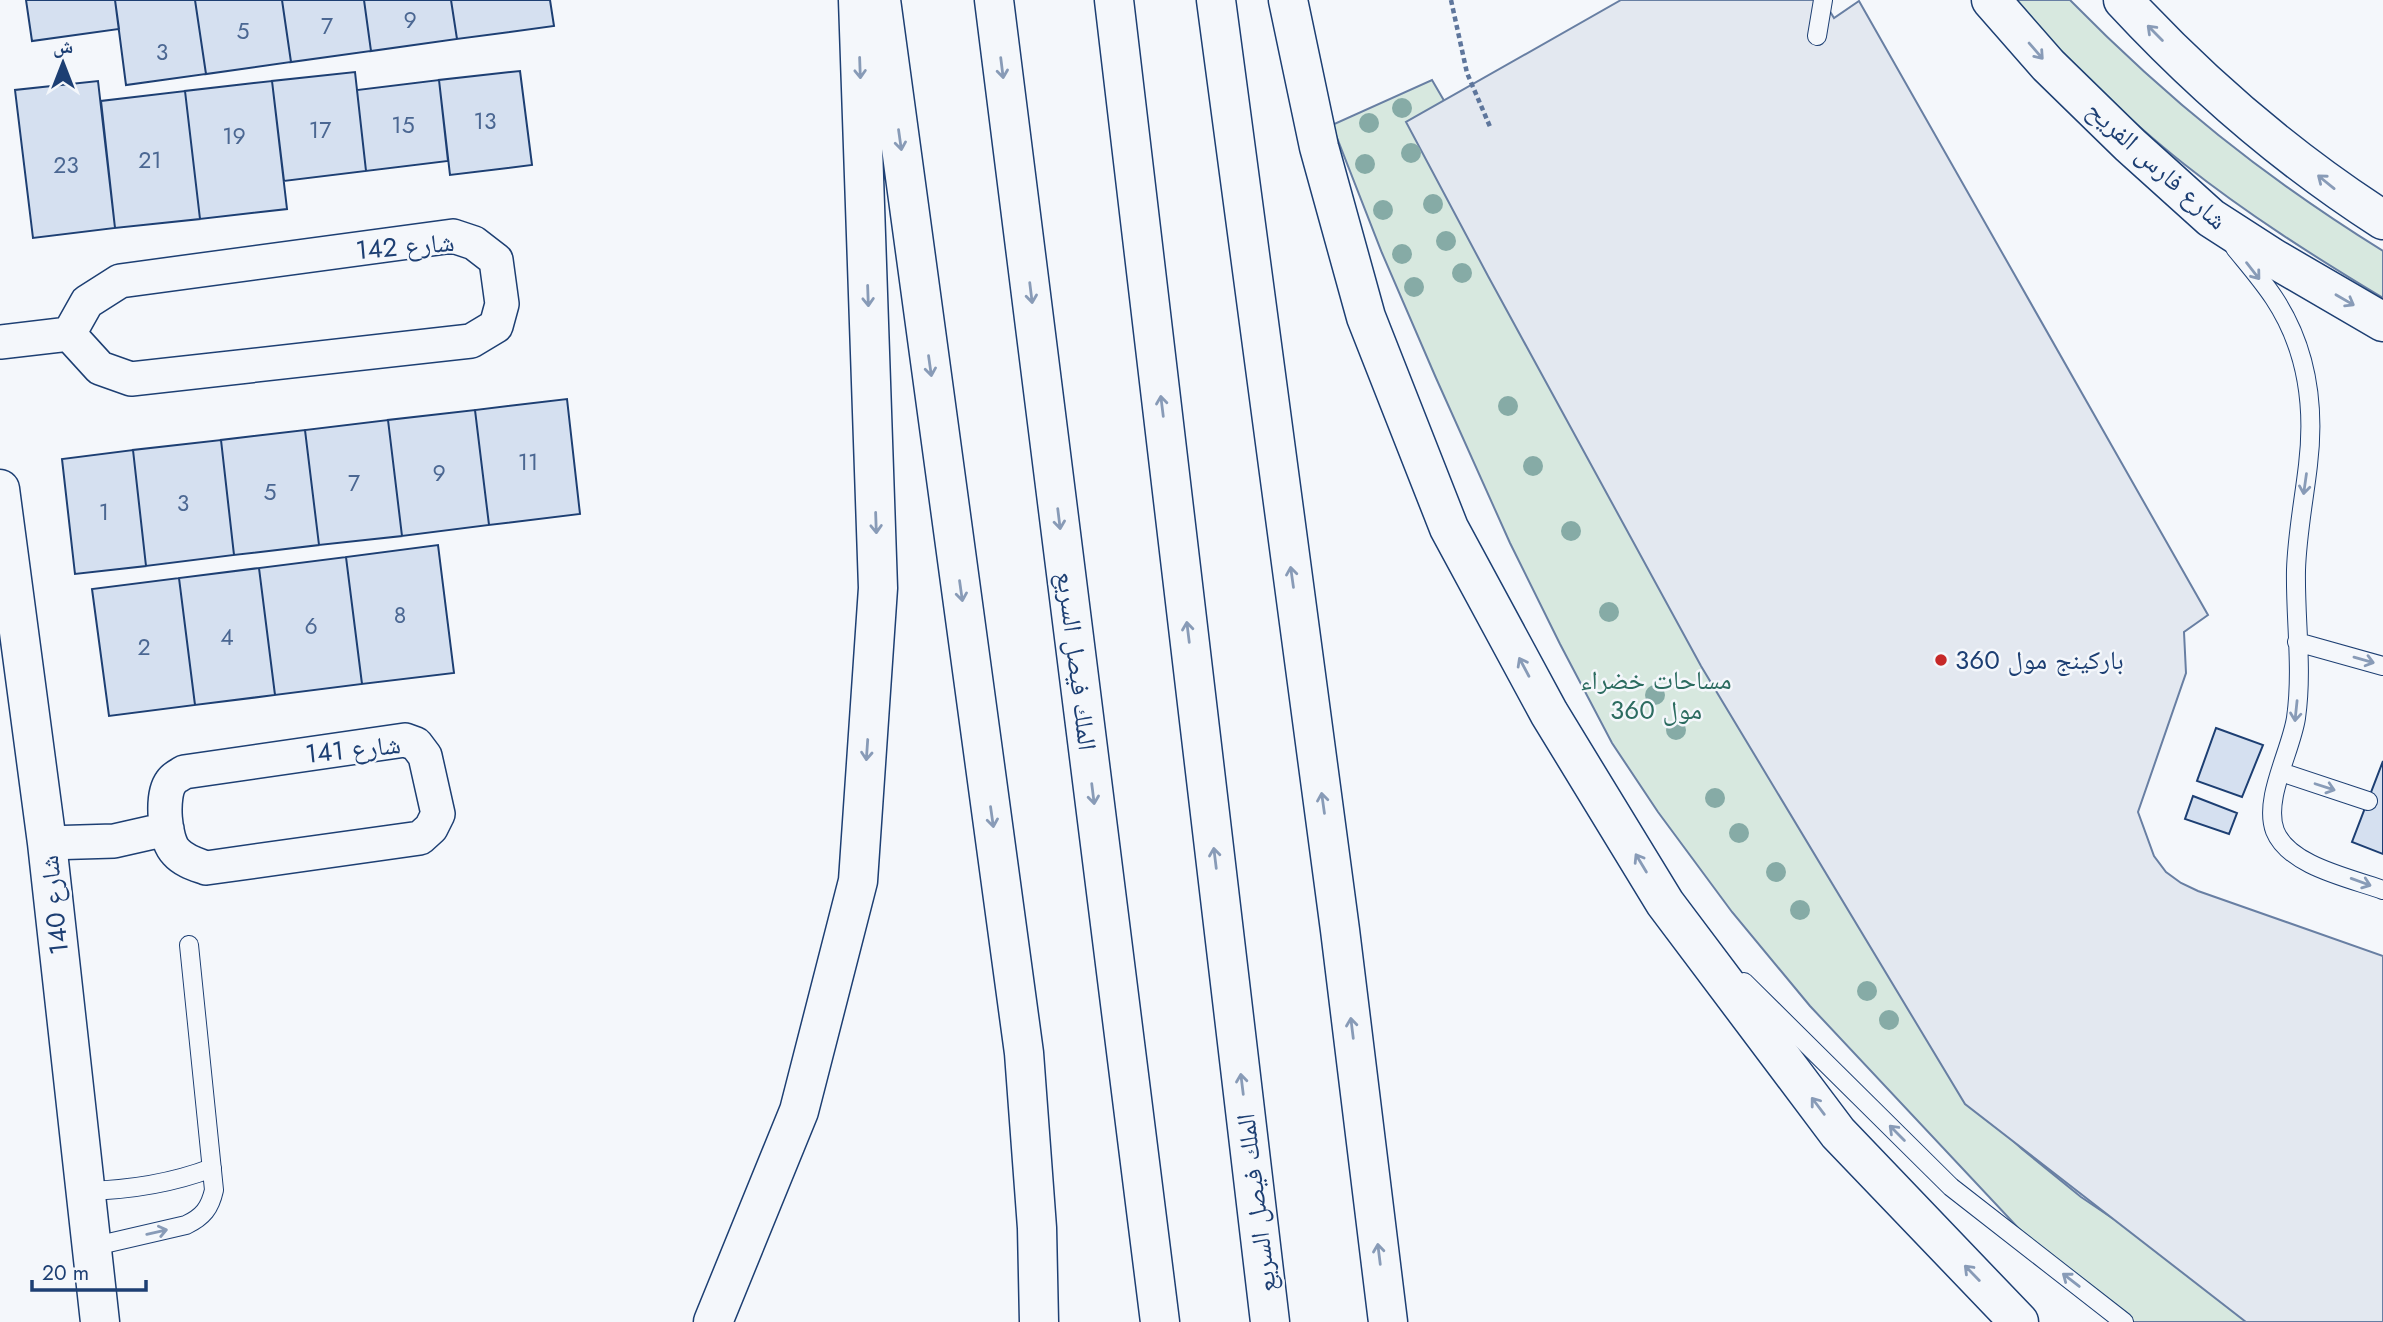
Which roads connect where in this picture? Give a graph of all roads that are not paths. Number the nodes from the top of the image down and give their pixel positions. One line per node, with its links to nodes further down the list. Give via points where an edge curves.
1 (858, 0): 30 (main road, one-way to 30, via 878,589 858,881 799,1111)
2 (881, 0): 31 (main road, one-way to 31, via 1024,1053)
3 (994, 0): 32 (main road, الملك فيصل السريع, one-way to 32)
4 (1114, 0): 33 (main road, الملك فيصل السريع, one-way to 4)
5 (1216, 0): 34 (main road, one-way to 5)
6 (1288, 0): 24 (main road, one-way to 6, via 1549,713 1449,528 1366,317 1319,147)
7 (1824, 0): 10 (lane)
8 (1991, 0): 11 (main road, شارع فارس الفريح, one-way to 11, via 2048,65)
9 (2123, 0): 12 (main road, one-way to 9, via 2335,189 2231,105)
10 (1817, 36)
11 (2211, 218): 13 (main road, شارع فارس الفريح, one-way to 13); 17 (lane, one-way to 17, via 2274,298 2306,375 2311,437 2298,536)
12 (2383, 220)
13 (2383, 322)
14 (69, 334): 14 (street, شارع 142, via 100,368 131,379 471,341 496,326 502,304 496,260 474,243 453,236 120,281 87,302); 15 (street)
15 (0, 342)
16 (0, 489): 22 (main road, شارع 140)
17 (2297, 642): 18 (lane, one-way to 18); 19 (lane, one-way to 19, via 2296,718)
18 (2383, 666)
19 (2281, 772): 20 (lane, one-way to 20); 23 (lane, one-way to 23, via 2272,815 2285,848 2304,862)
20 (2368, 801)
21 (167, 829): 21 (street, شارع 141, via 174,850 206,868 420,838 439,814 425,756 416,744 405,740 184,772 172,780 165,794); 22 (street, via 114,841)
22 (47, 843): 27 (main road, شارع 140)
23 (2383, 890)
24 (1665, 903): 35 (main road, one-way to 24, via 1838,1133); 36 (lane, one-way to 24, via 1951,1186)
25 (189, 945): 26 (lane)
26 (212, 1168): 27 (lane, via 152,1186); 28 (lane, one-way to 26, via 198,1220 212,1201)
27 (85, 1191): 28 (main road, شارع 140)
28 (91, 1247): 29 (main road, شارع 140)
29 (100, 1322)
30 (713, 1322)
31 (1039, 1322)
32 (1160, 1322)
33 (1270, 1322)
34 (1388, 1322)
35 (2020, 1322)
36 (2124, 1322)

